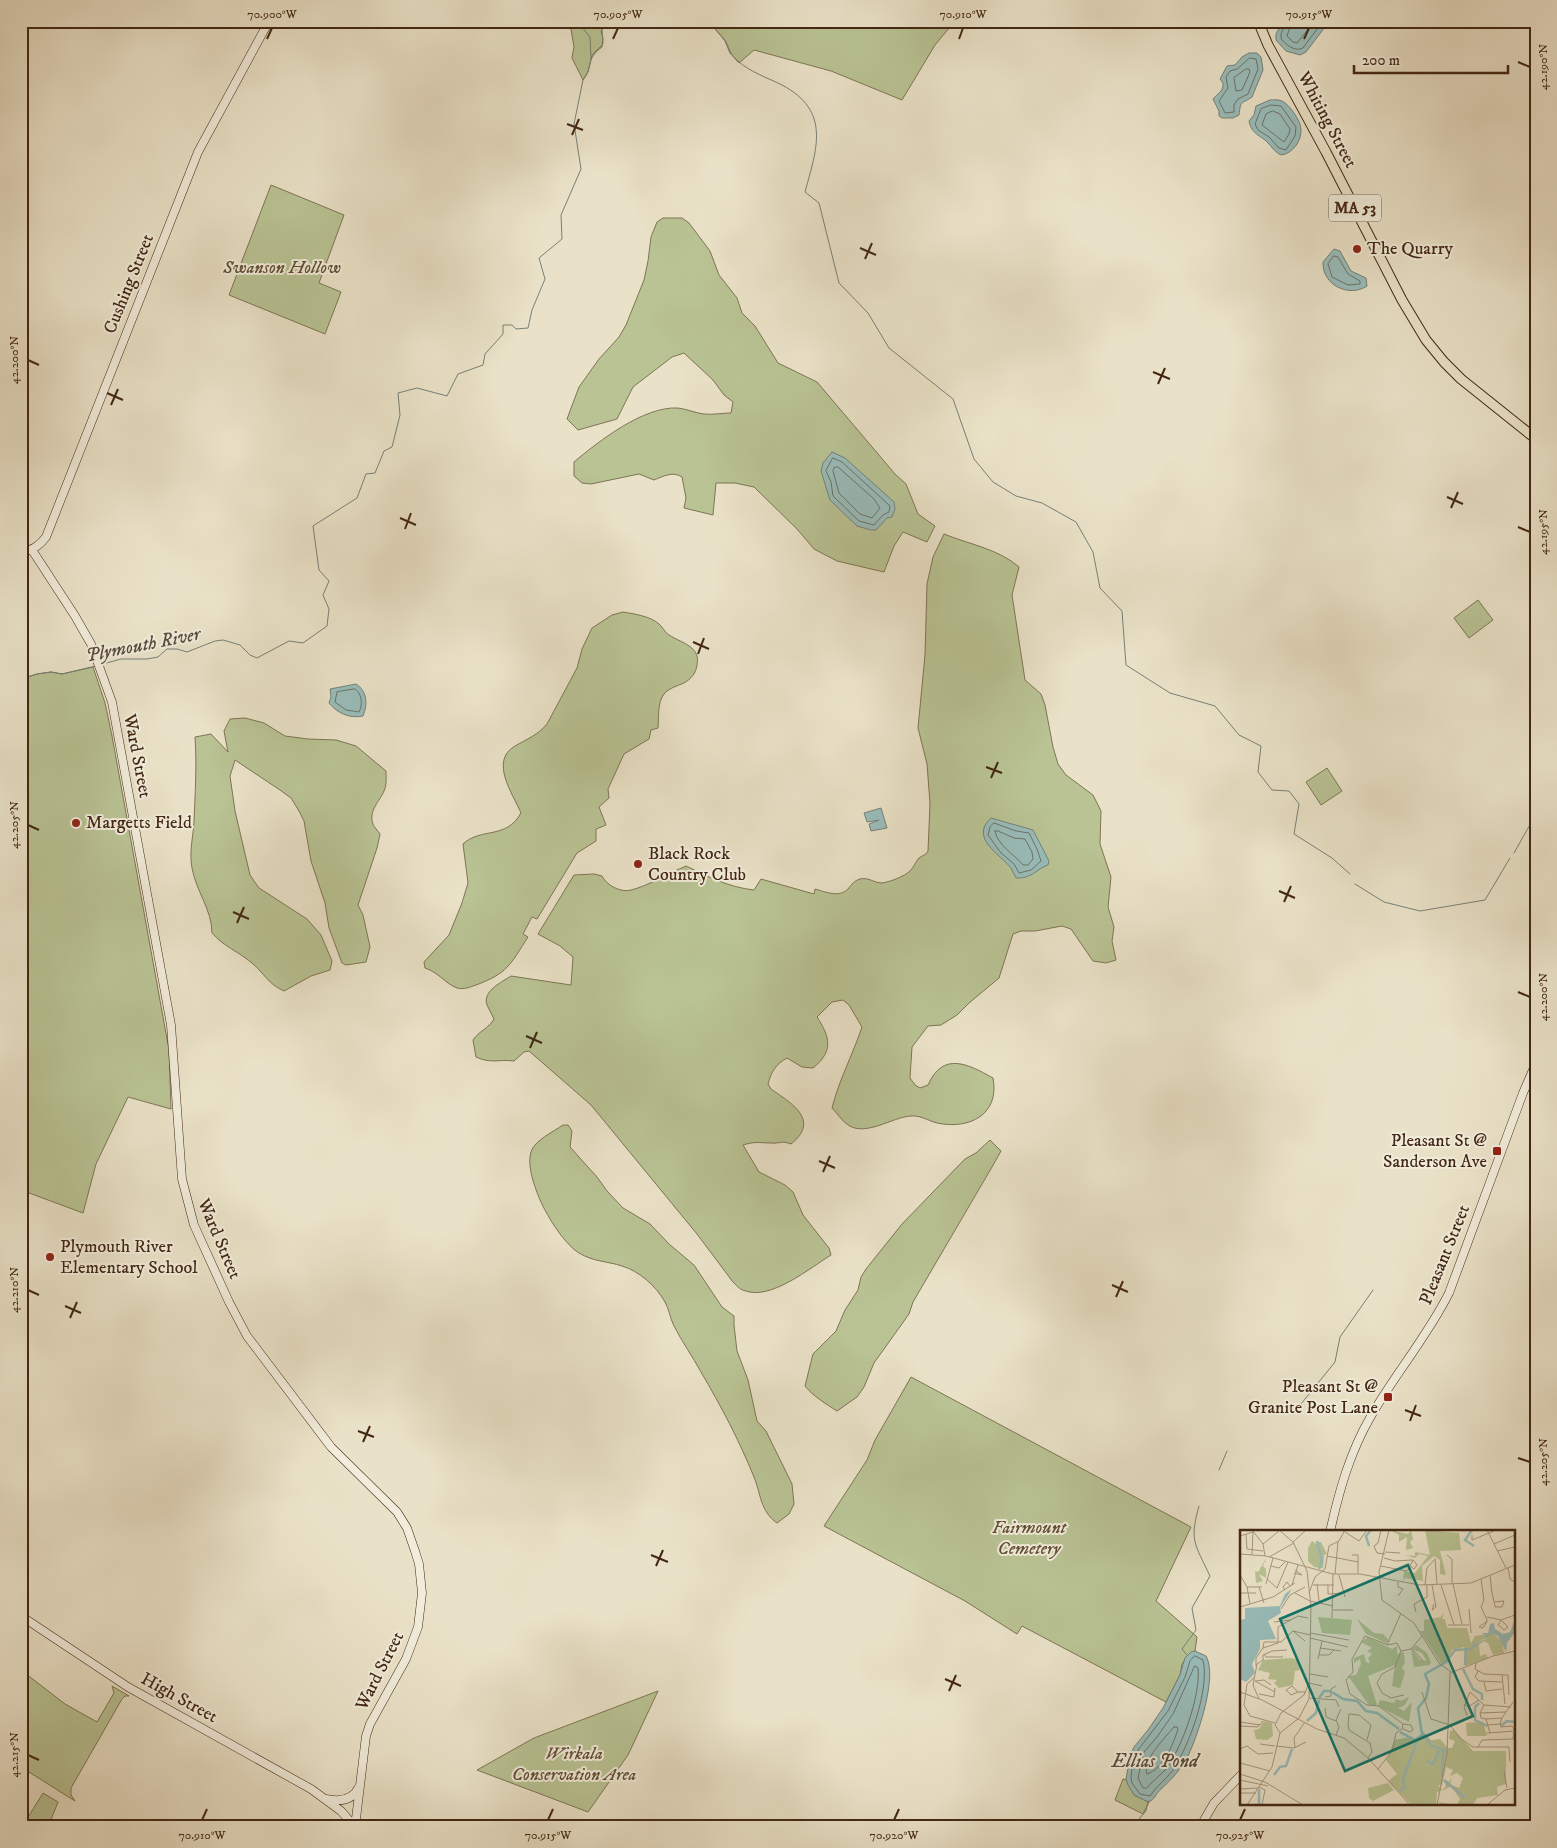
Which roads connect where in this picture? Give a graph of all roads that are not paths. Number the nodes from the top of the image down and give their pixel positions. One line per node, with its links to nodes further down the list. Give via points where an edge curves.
1 (269, 21): 4 (street, Cushing Street, via 198,152 46,537)
2 (1258, 21): 3 (main road, Whiting Street / MA 53, via 1410,315 1433,351 1466,384)
3 (1536, 439)
4 (32, 550): 5 (street); 10 (street, Ward Street, via 79,623 108,688 171,1025 182,1179 194,1225 248,1336 331,1447 397,1512 409,1533 419,1564 422,1593 418,1627 406,1659 370,1724)
5 (21, 552)
6 (1536, 1063): 7 (street, Pleasant Street, via 1449,1293 1359,1438 1343,1479)
7 (1330, 1530)
8 (21, 1616): 11 (street, High Street, via 128,1687)
9 (1240, 1776): 13 (street, via 1214,1803)
10 (361, 1783): 11 (street, via 351,1797); 12 (street, Ward Street)
11 (326, 1800): 12 (street, High Street)
12 (355, 1827)
13 (1200, 1827)

